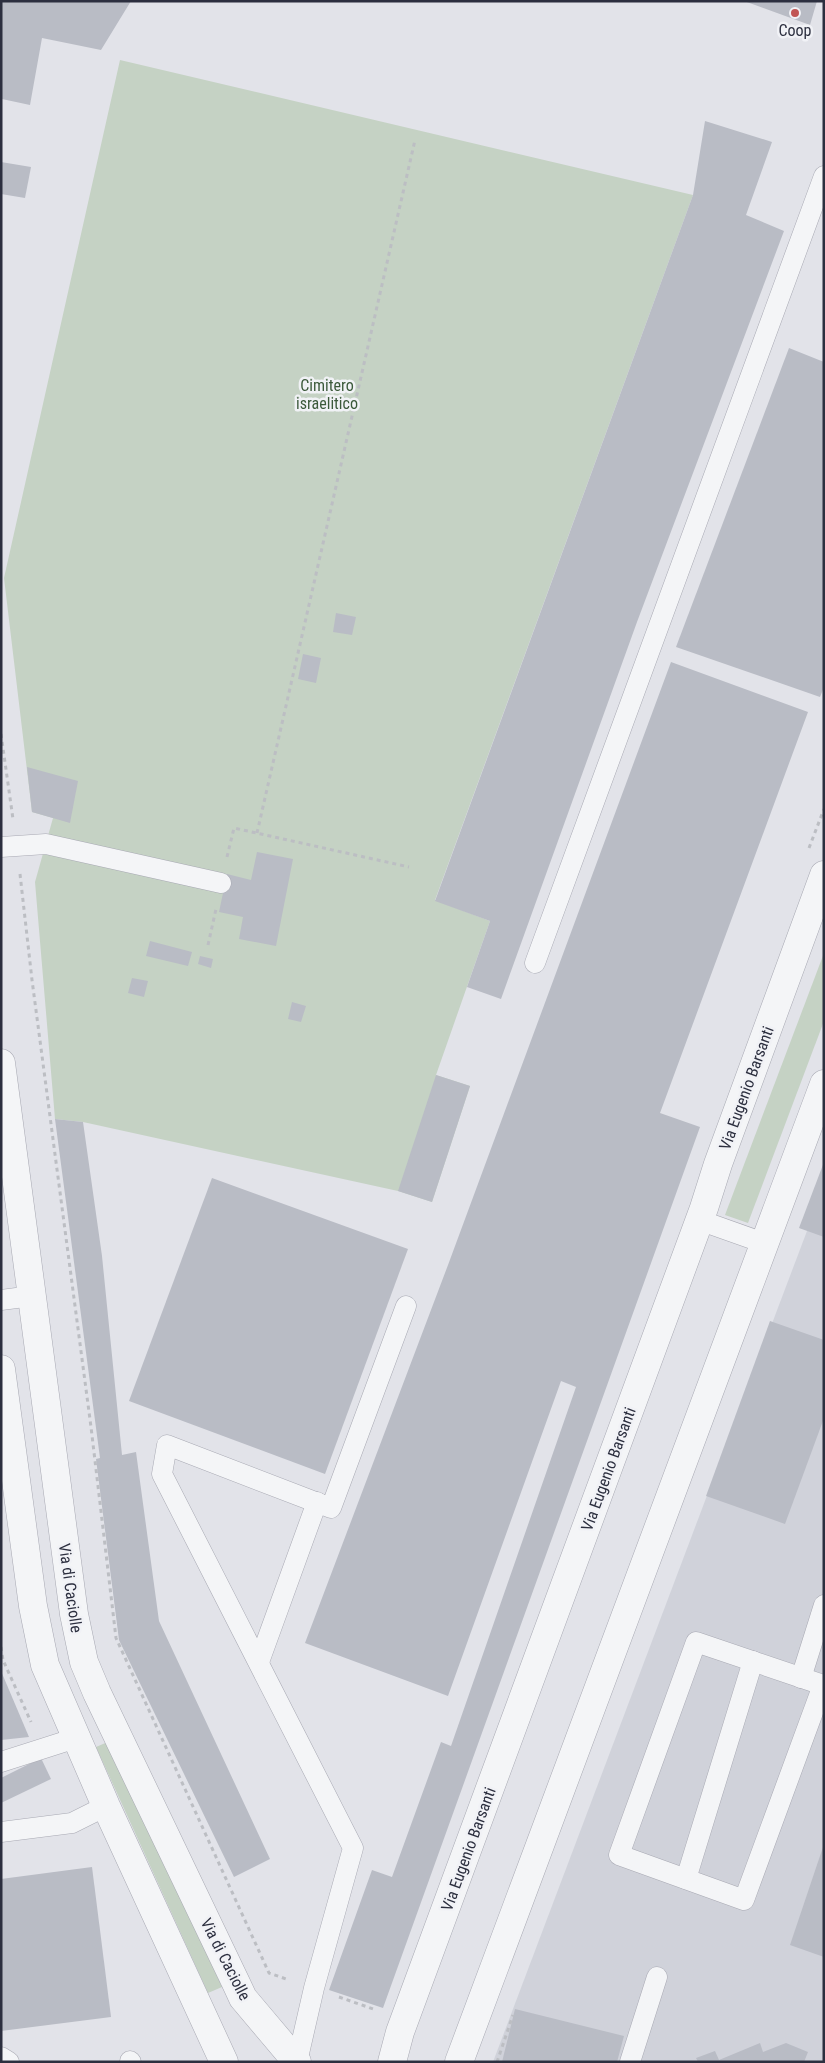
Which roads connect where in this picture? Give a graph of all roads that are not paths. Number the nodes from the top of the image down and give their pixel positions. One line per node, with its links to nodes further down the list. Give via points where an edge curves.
1 (824, 176): 5 (lane)
2 (9, 847): 4 (lane, via 46,844)
3 (824, 876): 8 (street, Via Eugenio Barsanti)
4 (221, 883)
5 (535, 963)
6 (1, 1062): 10 (street, Via di Caciolle)
7 (824, 1084): 9 (street)
8 (699, 1220): 9 (lane); 32 (street, Via Eugenio Barsanti, via 400,2032)
9 (764, 1243): 28 (street)
10 (32, 1296): 11 (lane); 20 (street, Via di Caciolle, via 77,1634 84,1662)
11 (1, 1300)
12 (406, 1306): 14 (lane, via 331,1508)
13 (1, 1370): 21 (street, via 40,1649)
14 (317, 1502): 18 (lane); 18 (lane, via 168,1445 162,1474)
15 (824, 1605): 16 (lane)
16 (817, 1651): 19 (lane)
17 (753, 1661): 19 (lane); 25 (lane); 25 (lane, via 696,1642 619,1855)
18 (259, 1662): 31 (lane, via 353,1848)
19 (801, 1678): 25 (lane, via 822,1685 744,1900)
20 (100, 1698): 21 (street); 31 (street, Via di Caciolle, via 243,1998)
21 (70, 1726): 22 (lane); 23 (street)
22 (1, 1762)
23 (106, 1806): 24 (lane, via 72,1823); 30 (street)
24 (1, 1832)
25 (686, 1879)
26 (657, 1977): 33 (lane)
27 (1, 2058): 29 (lane)
28 (461, 2059)
29 (9, 2062)
30 (224, 2062)
31 (297, 2062)
32 (392, 2062)
33 (630, 2062)

